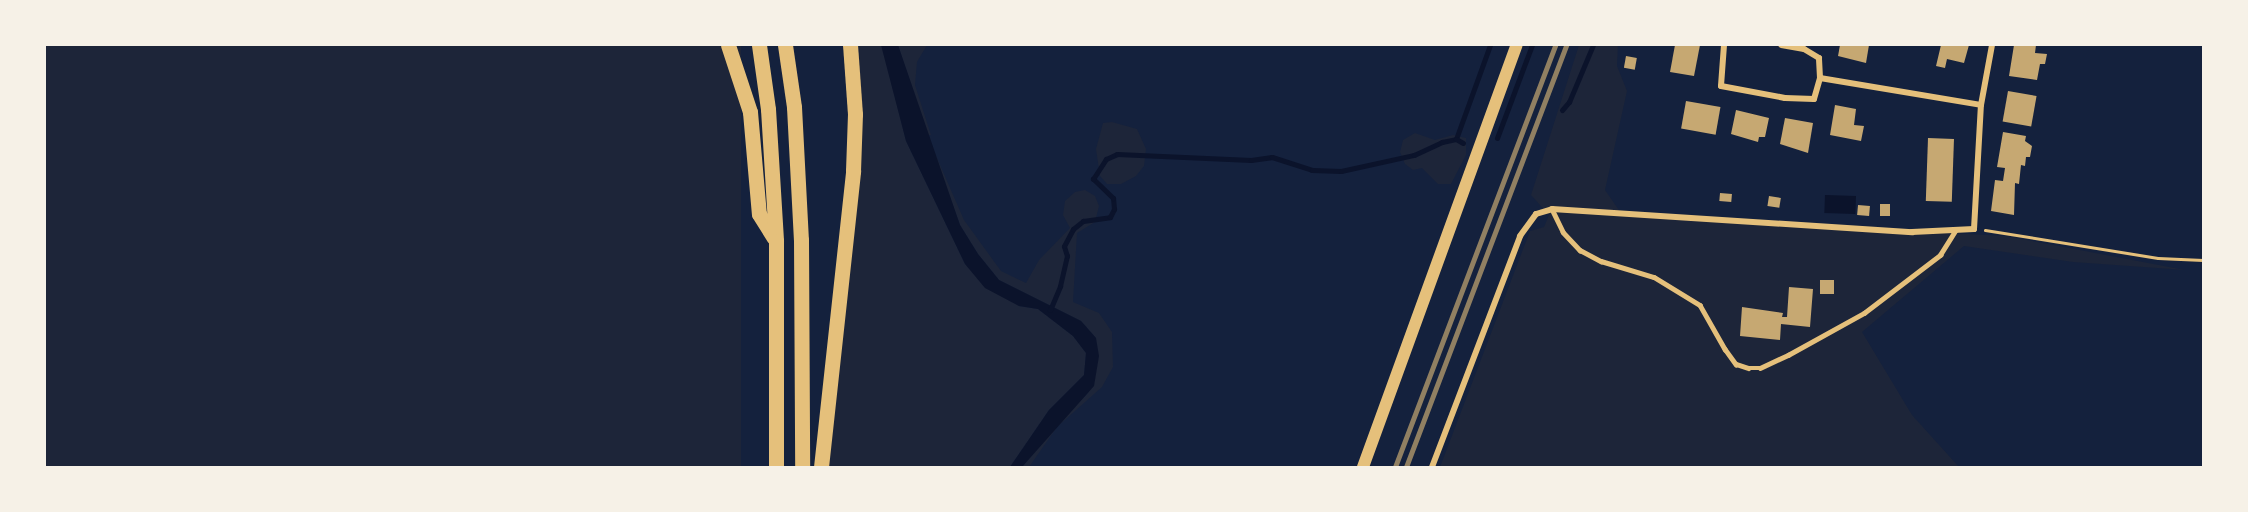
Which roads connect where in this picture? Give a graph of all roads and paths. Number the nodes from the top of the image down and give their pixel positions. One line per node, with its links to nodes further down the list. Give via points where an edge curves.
1 (728, 45): 14 (highway, via 750,112 759,214)
2 (759, 45): 14 (highway, via 768,109)
3 (785, 45): 17 (highway, via 794,107 801,240)
4 (850, 45): 18 (highway, via 855,114 853,171)
5 (1517, 45): 19 (main road)
6 (1724, 45): 9 (street, via 1721,86 1807,101 1817,95)
7 (1781, 45): 9 (street, via 1816,53)
8 (1992, 45): 10 (street)
9 (1820, 78): 10 (street)
10 (1981, 105): 12 (street)
11 (1552, 209): 13 (street, via 1895,231); 13 (lane, via 1563,232 1580,250 1601,261 1654,277 1700,304 1736,364 1748,368 1760,368 1788,355 1864,313 1940,255); 20 (street, via 1536,214 1524,227)
12 (1974, 229): 13 (street); 15 (path, via 2158,258)
13 (1955, 231)
14 (776, 241): 16 (highway)
15 (2203, 260)
16 (776, 467)
17 (802, 467)
18 (821, 467)
19 (1363, 467)
20 (1432, 467)

